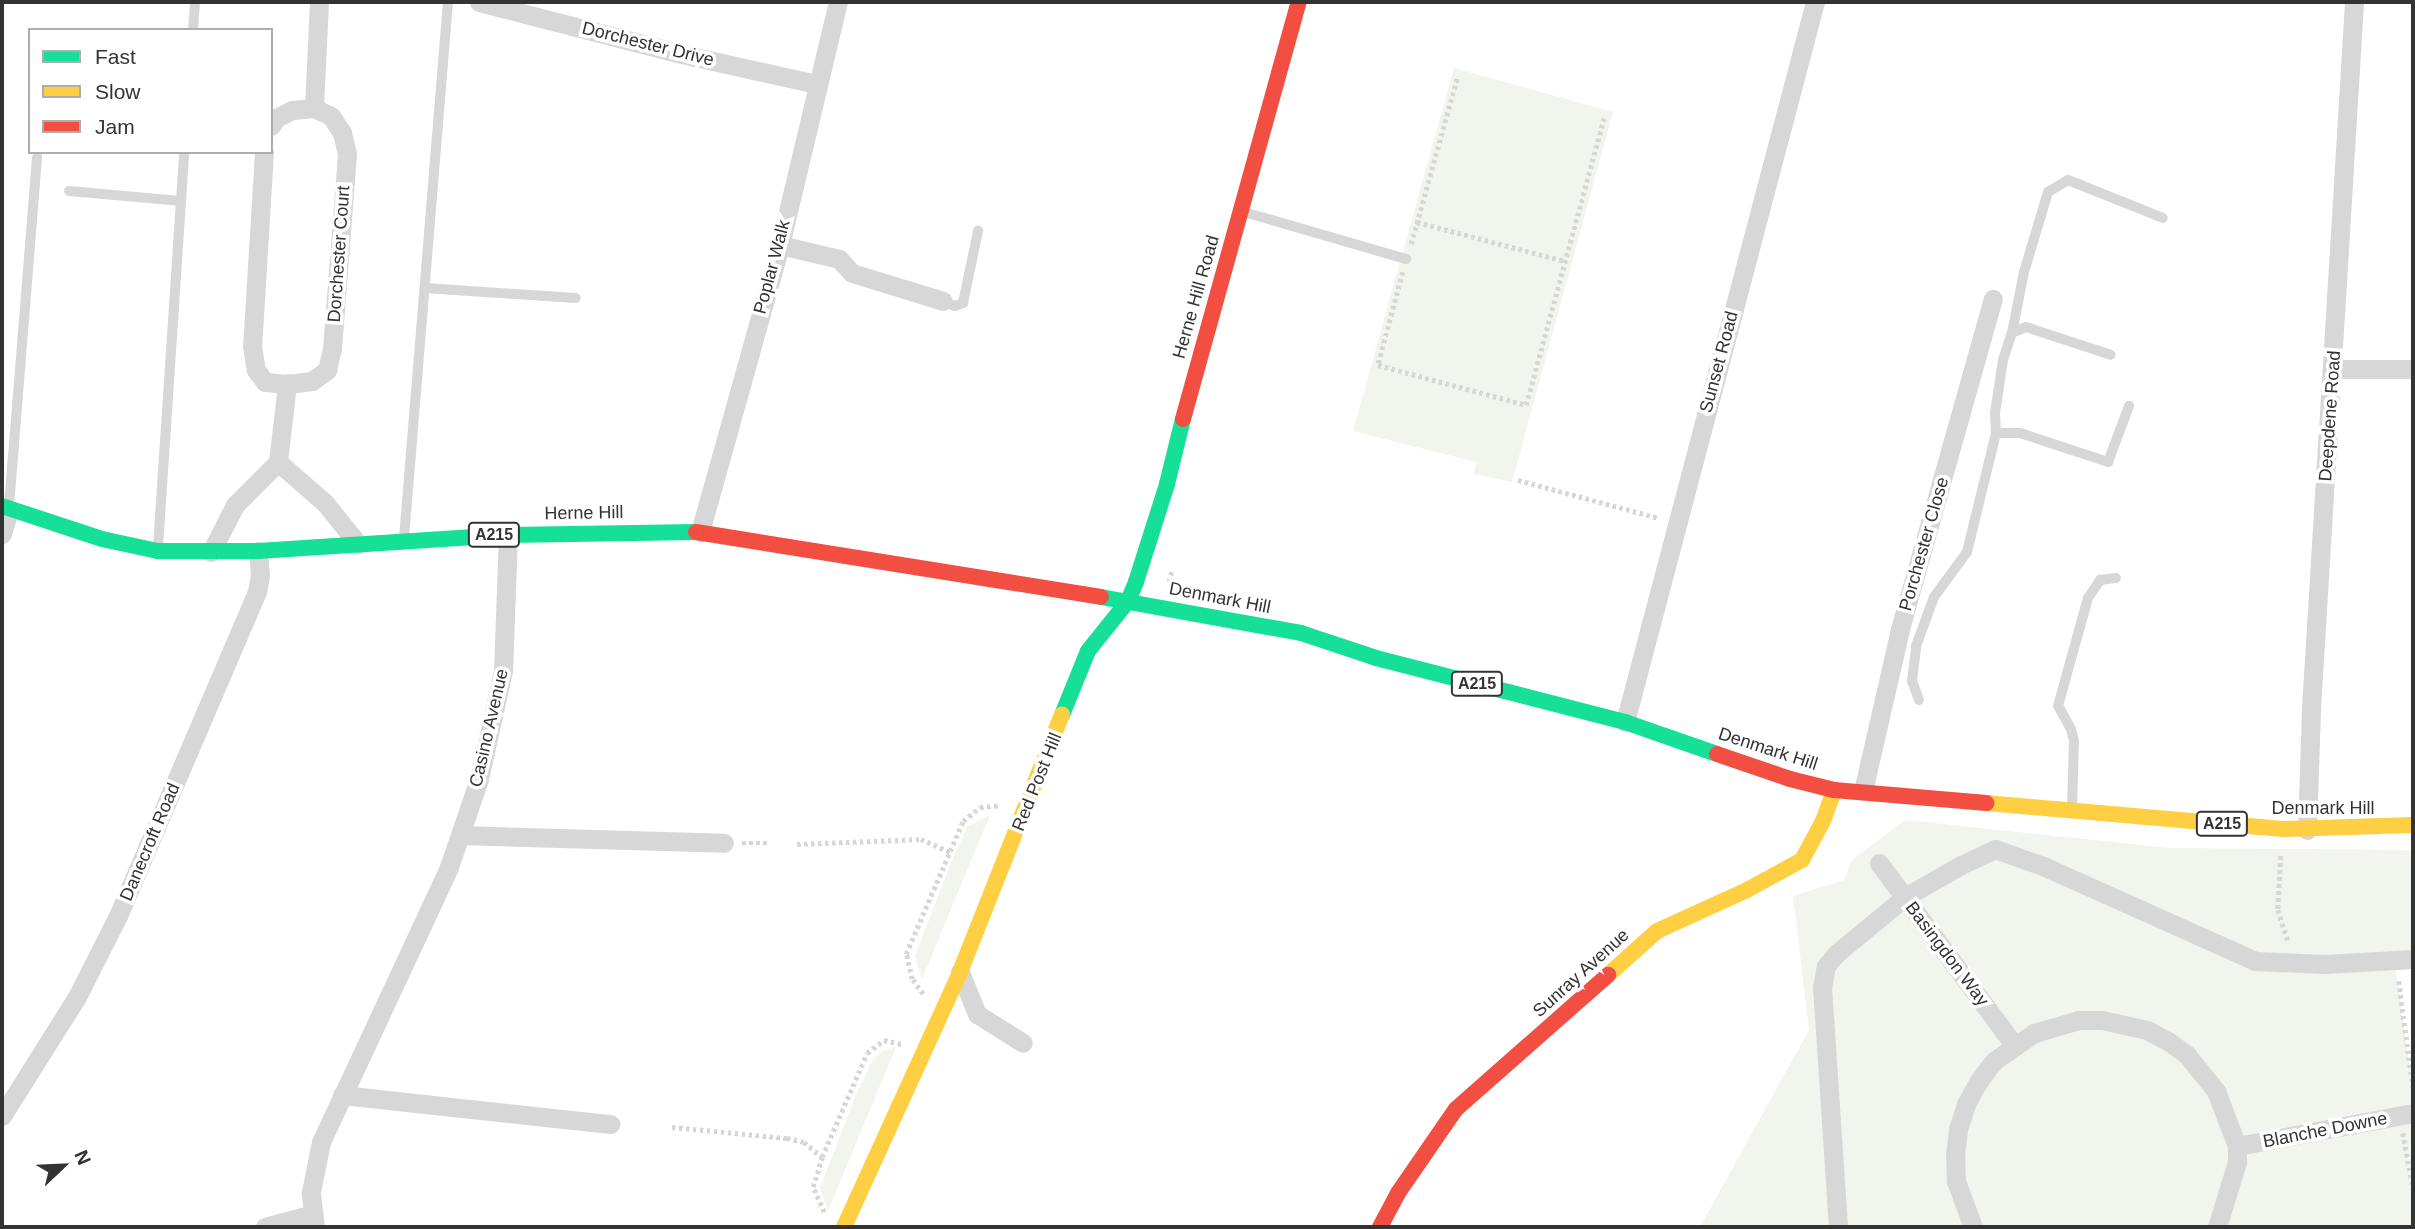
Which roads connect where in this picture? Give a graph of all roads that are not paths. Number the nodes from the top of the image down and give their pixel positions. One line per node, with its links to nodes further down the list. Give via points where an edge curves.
1 (195, 2): 9 (lane)
2 (319, 2): 11 (street)
3 (448, 2): 23 (lane)
4 (479, 2): 10 (street, Dorchester Drive)
5 (838, 2): 10 (street, Poplar Walk)
6 (1299, 2): 18 (main road, Herne Hill Road)
7 (1815, 2): 47 (street, Sunset Road)
8 (2354, 2): 29 (street, Deepdene Road)
9 (192, 28)
10 (817, 84): 21 (street, Poplar Walk)
11 (314, 108): 12 (street, via 292,110); 31 (street, Dorchester Court, via 331,116 342,133 347,154 332,349 327,370 312,381)
12 (273, 123)
13 (184, 154): 17 (lane)
14 (264, 154): 31 (street, via 252,346 256,370 265,382)
15 (37, 158): 35 (lane)
16 (69, 191): 17 (lane)
17 (180, 201): 41 (lane)
18 (1240, 211): 22 (lane); 45 (main road, Herne Hill Road, via 1158,518)
19 (2163, 218): 27 (lane, via 2068,180 2048,192)
20 (978, 231): 26 (lane, via 963,303)
21 (780, 245): 26 (street, via 839,259 852,273); 36 (street, Poplar Walk)
22 (1406, 259)
23 (425, 288): 24 (lane); 39 (lane)
24 (576, 298)
25 (1993, 299): 49 (street, Porchester Close, via 1900,629)
26 (943, 302)
27 (2012, 333): 28 (lane, via 2026,327); 33 (lane, via 1995,413)
28 (2111, 355)
29 (2334, 369): 30 (street); 52 (street, Deepdene Road)
30 (2413, 369)
31 (287, 384): 34 (street)
32 (2129, 406): 33 (lane, via 2108,462 2020,433)
33 (1997, 433): 46 (lane, via 1968,552 1934,597 1916,646 1912,681)
34 (278, 462): 40 (street, via 325,503); 43 (street, via 234,505)
35 (5, 507): 37 (street); 41 (main road, Herne Hill / A215, via 102,539)
36 (700, 532): 38 (main road, Herne Hill / A215); 45 (main road, Herne Hill / A215)
37 (2, 534)
38 (508, 535): 39 (main road, Herne Hill / A215); 53 (street, Casino Avenue, via 503,671 486,753)
39 (404, 541): 40 (main road, Herne Hill / A215)
40 (358, 544): 42 (main road, Herne Hill / A215)
41 (158, 551): 43 (main road, Herne Hill / A215)
42 (258, 551): 43 (main road, Herne Hill / A215); 63 (street, Danecroft Road, via 257,592 132,885 90,975)
43 (211, 552)
44 (2116, 578): 50 (lane, via 2100,580 2088,598 2058,706 2074,741)
45 (1128, 601): 47 (main road, Denmark Hill / A215, via 1301,633 1377,658); 58 (main road, Red Post Hill, via 1088,651)
46 (1919, 700)
47 (1625, 722): 48 (main road, Denmark Hill / A215)
48 (1835, 790): 49 (main road, Denmark Hill / A215); 69 (main road, Sunray Avenue, via 1802,860 1657,931 1456,1109)
49 (1863, 791): 50 (main road, Denmark Hill / A215)
50 (2072, 811): 52 (main road, Denmark Hill / A215)
51 (2413, 825): 52 (main road, Denmark Hill / A215)
52 (2307, 830)
53 (461, 835): 54 (street); 61 (street, Casino Avenue)
54 (724, 843)
55 (1879, 863): 56 (street, Basingdon Way)
56 (1905, 897): 57 (street, via 1995,849 2255,961 2296,964); 60 (street, Basingdon Way); 70 (street, via 1826,966 1822,988)
57 (2405, 959)
58 (960, 972): 59 (street, via 977,1014); 68 (main road, Red Post Hill)
59 (1023, 1043)
60 (2014, 1045): 65 (street, via 2034,1033 2079,1020 2147,1030 2187,1055 2203,1072); 71 (street, via 1978,1082 1958,1129 1956,1181)
61 (342, 1095): 64 (street); 66 (street, Casino Avenue, via 316,1160)
62 (2407, 1114): 65 (street, Blanche Downe)
63 (2, 1116)
64 (610, 1124)
65 (2237, 1146): 72 (street, via 2237,1162)
66 (314, 1221): 67 (street, Casino Avenue)
67 (265, 1227)
68 (844, 1227)
69 (1380, 1227)
70 (1838, 1227)
71 (1973, 1227)
72 (2217, 1227)

